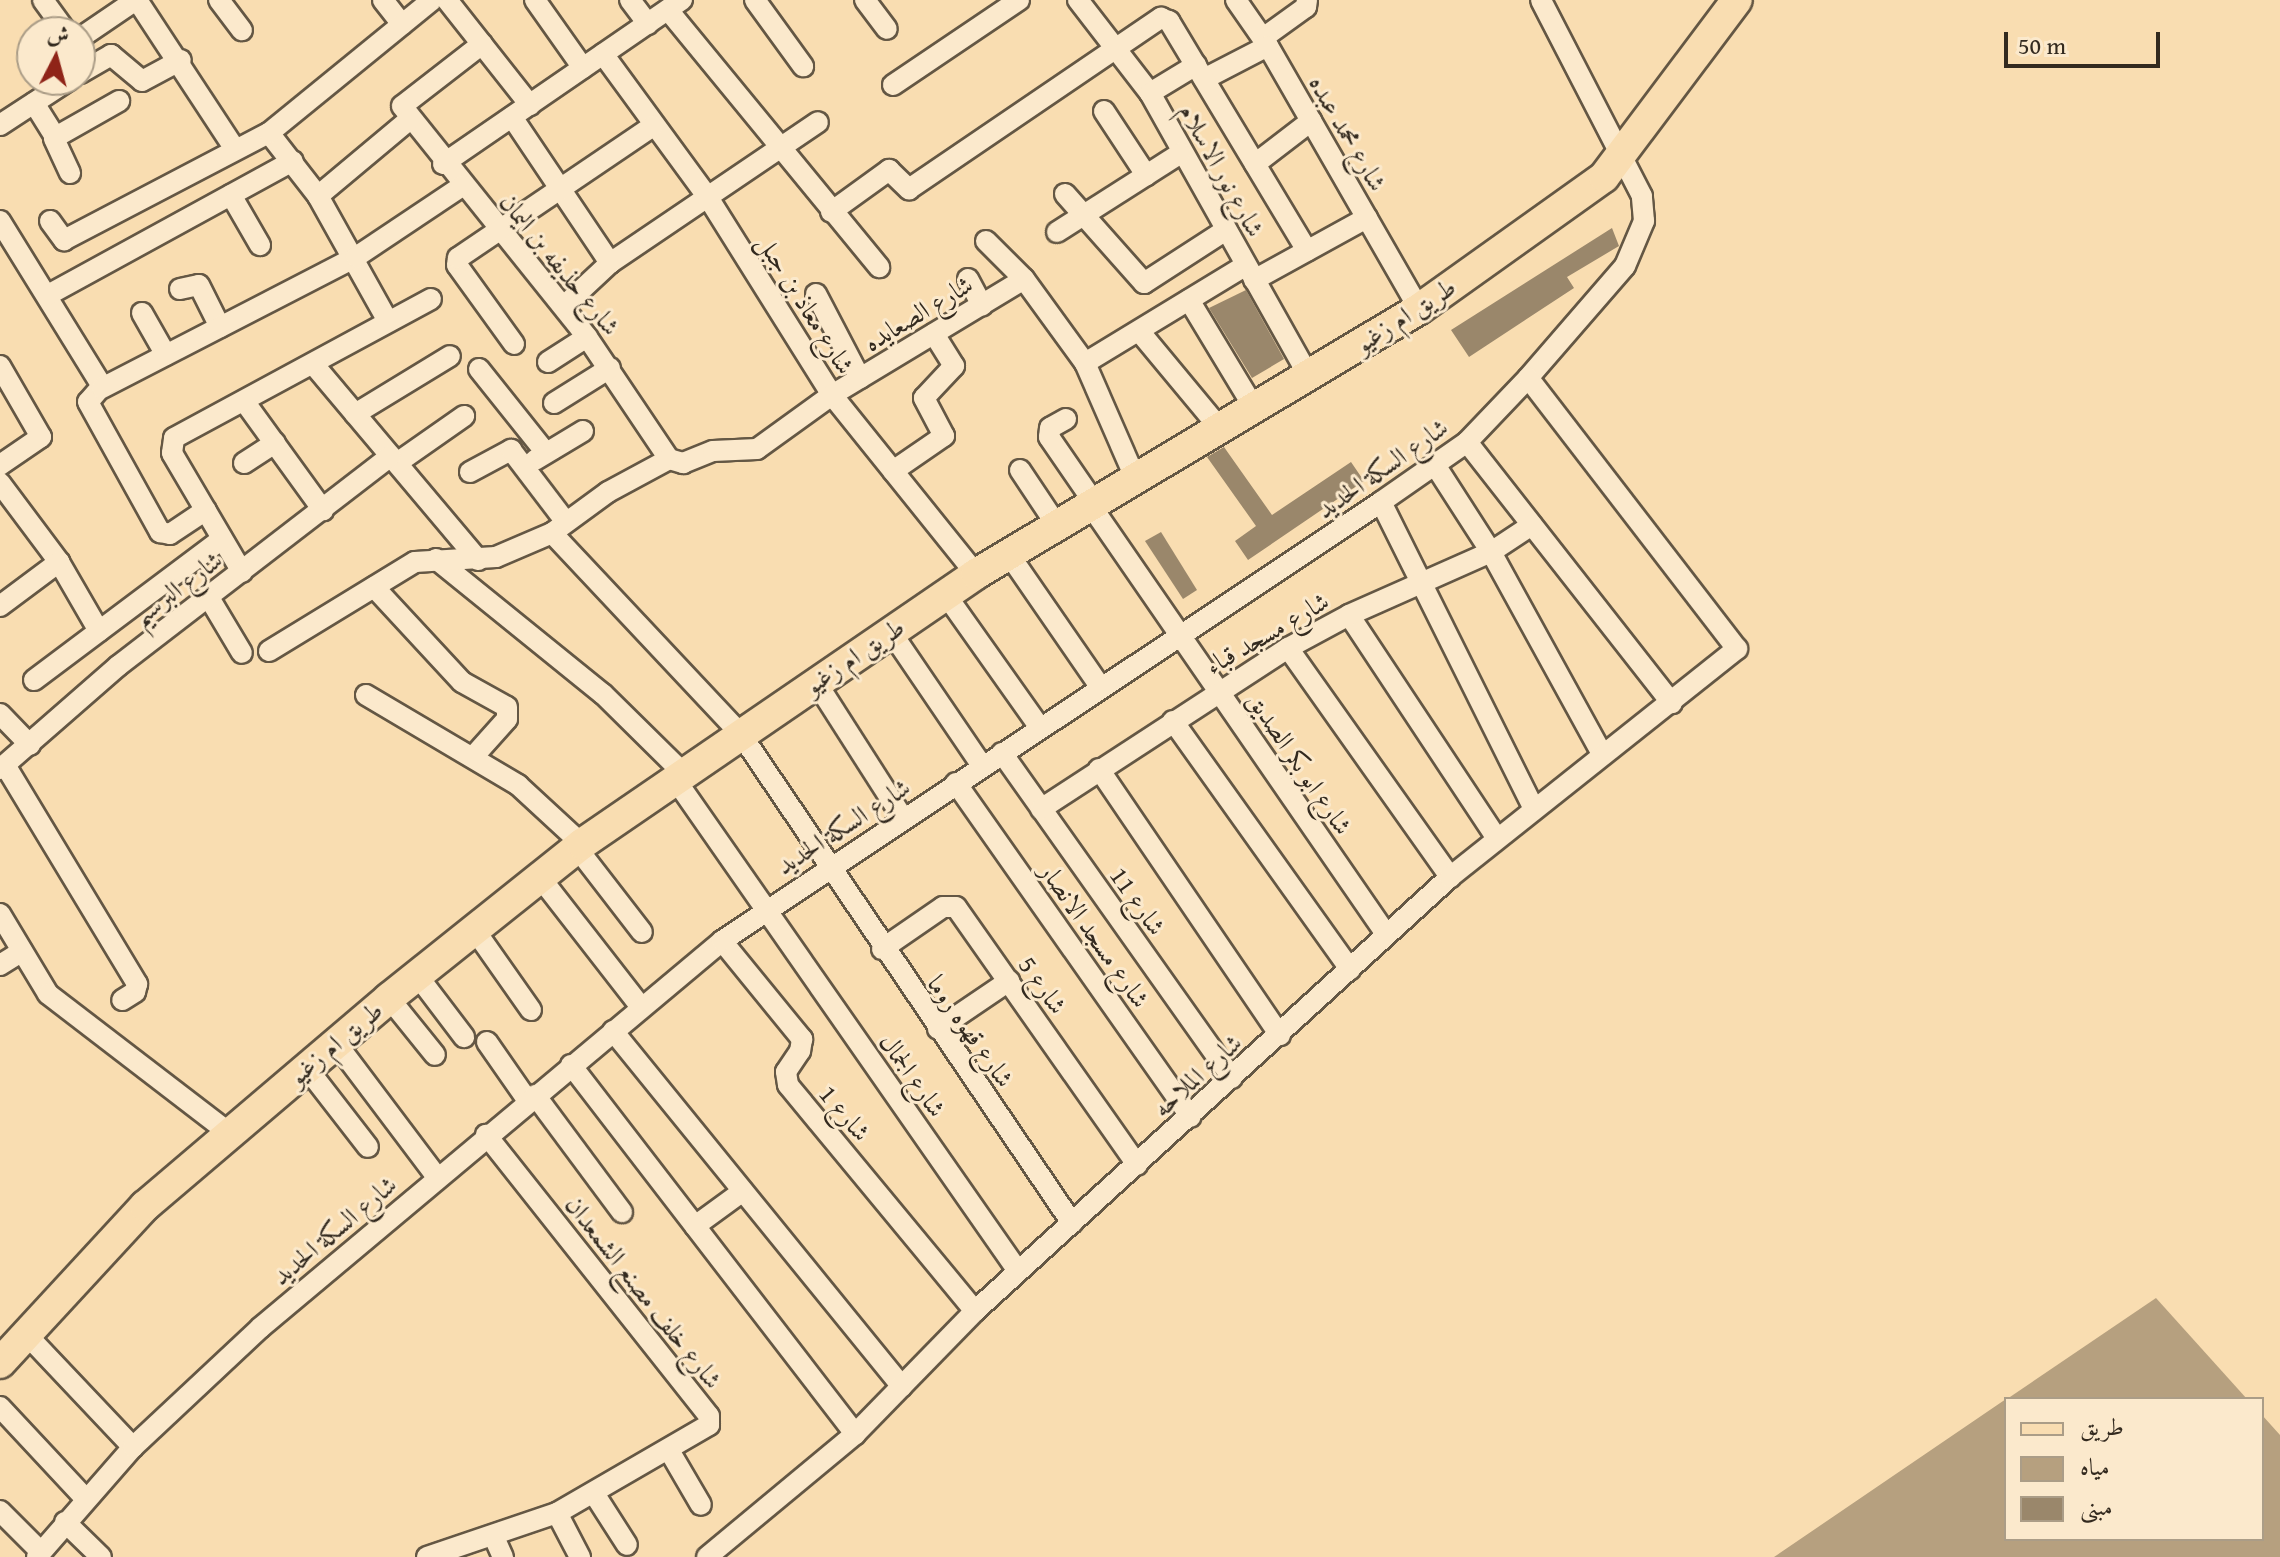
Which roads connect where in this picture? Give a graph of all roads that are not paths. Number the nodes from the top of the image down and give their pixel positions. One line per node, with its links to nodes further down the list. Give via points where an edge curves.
1 (137, 0): 19 (street); 26 (street)
2 (219, 0): 21 (street)
3 (383, 0): 17 (street)
4 (432, 0): 17 (street)
5 (447, 0): 23 (street)
6 (535, 0): 29 (street)
7 (630, 0): 18 (street)
8 (755, 0): 28 (street)
9 (865, 0): 20 (street)
10 (1019, 0): 31 (street)
11 (1078, 0): 24 (street, شارع نور الاسلام)
12 (1236, 0): 22 (street, شارع محمد عبده)
13 (1307, 0): 22 (street, via 1306,7)
14 (1541, 0): 49 (street, شارع السكة الحديد)
15 (1737, 0): 49 (main road, طريق ام زغيو)
16 (675, 5): 18 (street); 47 (street)
17 (402, 24): 44 (street)
18 (648, 24): 25 (street)
19 (96, 27)
20 (887, 29)
21 (242, 30)
22 (1266, 42): 30 (street); 40 (street, شارع محمد عبده)
23 (482, 44): 36 (street); 38 (street)
24 (1114, 47): 30 (street, via 1156,19 1165,19); 32 (street, شارع نور الاسلام); 61 (street, via 909,189 891,170)
25 (603, 54): 29 (street); 43 (street, شارع معاذ بن جبل)
26 (181, 60): 27 (street, via 142,81 111,55); 46 (street)
27 (96, 64)
28 (803, 66)
29 (583, 68): 36 (street)
30 (1200, 72): 32 (street); 52 (street)
31 (893, 85)
32 (1150, 93): 48 (street, شارع نور الاسلام)
33 (45, 96): 35 (street)
34 (119, 101): 45 (street)
35 (34, 103): 42 (street); 45 (street)
36 (530, 105): 39 (street)
37 (1104, 111): 54 (street)
38 (406, 113): 51 (street, شارع حذيفه بن اليمان); 59 (street)
39 (512, 117): 51 (street); 56 (street)
40 (1311, 121): 52 (street); 63 (street, شارع محمد عبده)
41 (818, 122): 47 (street)
42 (0, 125)
43 (653, 126): 56 (street); 60 (street, شارع معاذ بن جبل)
44 (269, 133): 46 (street); 50 (street)
45 (55, 137): 53 (street)
46 (235, 149): 65 (street, via 64,240)
47 (778, 150): 60 (street); 61 (street)
48 (1181, 153): 54 (street); 67 (street, شارع نور الاسلام)
49 (1622, 156): 85 (main road, طريق ام زغيو, via 1604,177); 103 (street, شارع السكة الحديد, via 1642,196 1638,245)
50 (293, 161): 58 (street); 59 (street)
51 (443, 164): 55 (street, شارع حذيفه بن اليمان)
52 (1255, 164): 71 (street)
53 (70, 173)
54 (1146, 175): 62 (street)
55 (462, 186): 66 (street, شارع حذيفه بن اليمان); 72 (street)
56 (559, 187): 66 (street); 73 (street)
57 (1065, 194): 62 (street)
58 (231, 195): 70 (street); 80 (street)
59 (318, 196): 72 (street)
60 (709, 199): 73 (street); 105 (street, شارع معاذ بن جبل)
61 (831, 212): 74 (street)
62 (1084, 215): 67 (street, via 1139,280 1147,282); 68 (street)
63 (1367, 218): 71 (street); 85 (street, شارع محمد عبده)
64 (0, 221): 80 (street)
65 (50, 221)
66 (499, 229): 84 (street, شارع حذيفه بن اليمان); 92 (street, via 456,261)
67 (1226, 230): 75 (street, شارع نور الاسلام)
68 (1057, 232)
69 (986, 241): 77 (street)
70 (260, 245)
71 (1307, 251): 75 (street)
72 (356, 257): 87 (street); 88 (street)
73 (610, 263): 84 (street)
74 (879, 267)
75 (1250, 272): 82 (street); 101 (street, شارع نور الاسلام)
76 (968, 279): 83 (street)
77 (1024, 279): 83 (street, شارع الصعايده); 96 (street)
78 (180, 289): 88 (street, via 199,285)
79 (816, 294): 102 (street)
80 (48, 295): 104 (street)
81 (431, 299): 87 (street)
82 (1189, 300): 89 (street); 108 (street)
83 (982, 305): 90 (street, شارع الصعايده)
84 (564, 306): 91 (street, شارع حذيفه بن اليمان)
85 (1419, 309): 101 (main road, طريق ام زغيو)
86 (142, 313): 93 (street)
87 (388, 321): 97 (street)
88 (220, 327): 93 (street)
89 (1139, 331): 96 (street); 112 (street)
90 (934, 334): 102 (street, شارع الصعايده); 124 (street, via 954,366 924,398 944,436)
91 (587, 337): 95 (street); 99 (street, شارع حذيفه بن اليمان)
92 (514, 344)
93 (166, 355): 104 (street)
94 (450, 356): 109 (street)
95 (548, 362)
96 (1085, 363): 126 (street)
97 (314, 365): 106 (street); 109 (street)
98 (0, 366): 120 (street, via 41,437)
99 (610, 368): 107 (street); 118 (street, شارع حذيفه بن اليمان)
100 (479, 369): 116 (street)
101 (1308, 374): 108 (main road, طريق ام زغيو)
102 (860, 378): 105 (street, شارع الصعايده)
103 (1528, 378): 114 (street, شارع السكة الحديد); 160 (street, شارع الملاحه, via 1737,649)
104 (102, 388): 130 (street, via 88,402 160,532 170,534)
105 (832, 395): 118 (street, شارع الصعايده, via 757,449 713,451 683,463); 124 (street, شارع معاذ بن جبل)
106 (244, 401): 115 (street); 130 (street, via 174,438 172,453)
107 (554, 403)
108 (1253, 406): 112 (main road, طريق ام زغيو)
109 (355, 414): 117 (street)
110 (464, 416): 117 (street, شارع البرسيم)
111 (1066, 419): 128 (street, شارع ابو بكر الصديق, via 1050,428 1049,437)
112 (1218, 426): 126 (main road, طريق ام زغيو)
113 (583, 431): 116 (street)
114 (1467, 442): 121 (street, شارع السكة الحديد); 133 (street)
115 (275, 443): 119 (street); 131 (street)
116 (546, 453): 122 (street)
117 (394, 459): 131 (street, شارع البرسيم); 139 (street)
118 (669, 459): 134 (street)
119 (244, 463)
120 (0, 465)
121 (1435, 465): 129 (street, شارع السكة الحديد); 136 (street)
122 (525, 466): 125 (street, via 508,450); 134 (street, شارع قهوه روما)
123 (1020, 470): 132 (street)
124 (893, 471): 142 (street, شارع معاذ بن جبل)
125 (470, 472)
126 (1134, 475): 128 (main road, طريق ام زغيو)
127 (0, 483): 140 (street)
128 (1091, 502): 132 (main road, طريق ام زغيو); 151 (street, شارع ابو بكر الصديق)
129 (1381, 502): 143 (street); 151 (street, شارع السكة الحديد)
130 (206, 510): 135 (street)
131 (323, 510): 141 (street, شارع البرسيم)
132 (1056, 524): 137 (main road, طريق ام زغيو)
133 (1532, 525): 136 (street, شارع مسجد قباء); 160 (street)
134 (559, 527): 139 (street); 164 (street, شارع قهوه روما)
135 (222, 539): 141 (street); 149 (street)
136 (1491, 552): 143 (street, شارع مسجد قباء); 167 (street)
137 (1008, 553): 142 (main road, طريق ام زغيو); 157 (street)
138 (434, 557): 139 (street); 144 (street, via 415,562); 172 (street, شارع الجمال, via 603,694)
139 (478, 560)
140 (59, 562): 147 (street); 149 (street)
141 (242, 572): 146 (street, شارع البرسيم)
142 (976, 574): 145 (main road, طريق ام زغيو)
143 (1422, 583): 148 (street, شارع مسجد قباء); 174 (street)
144 (374, 587): 153 (street); 168 (street, via 462,682 507,707 507,719)
145 (946, 595): 150 (main road, طريق ام زغيو); 163 (street)
146 (208, 596): 154 (street); 165 (street, شارع البرسيم, via 110,672)
147 (0, 606)
148 (1349, 615): 152 (street, شارع مسجد قباء); 177 (street)
149 (99, 631): 155 (street)
150 (891, 632): 156 (main road, طريق ام زغيو); 169 (street)
151 (1181, 636): 157 (street, شارع السكة الحديد); 158 (street, شارع ابو بكر الصديق)
152 (1288, 648): 158 (street, شارع مسجد قباء); 181 (street)
153 (269, 651)
154 (242, 653)
155 (34, 680)
156 (816, 682): 164 (main road, طريق ام زغيو); 176 (street)
157 (1101, 688): 163 (street, شارع السكة الحديد)
158 (1218, 690): 162 (street, شارع مسجد قباء); 186 (street, شارع ابو بكر الصديق)
159 (366, 695): 168 (street)
160 (1672, 703): 167 (street, شارع الملاحه)
161 (0, 714): 165 (street)
162 (1173, 721): 171 (street, شارع مسجد قباء); 191 (street)
163 (1040, 728): 166 (street, شارع السكة الحديد)
164 (740, 733): 172 (main road, طريق ام زغيو); 179 (street, شارع قهوه روما)
165 (30, 745): 170 (street, شارع البرسيم)
166 (1002, 753): 169 (street, شارع السكة الحديد); 175 (street, شارع 11)
167 (1602, 754): 174 (street, شارع الملاحه)
168 (473, 757): 178 (street, via 541,803)
169 (982, 766): 173 (street, شارع السكة الحديد)
170 (2, 767): 195 (street, via 137,984 135,992)
171 (1099, 769): 175 (street, شارع مسجد قباء); 200 (street)
172 (679, 776): 178 (main road, طريق ام زغيو); 182 (street, شارع الجمال)
173 (956, 783): 176 (street, شارع السكة الحديد); 209 (street, شارع مسجد الانصار)
174 (1533, 807): 177 (street, شارع الملاحه)
175 (1041, 809): 207 (street, شارع 11)
176 (903, 818): 179 (street, شارع السكة الحديد)
177 (1496, 837): 181 (street, شارع الملاحه)
178 (580, 846): 180 (main road, طريق ام زغيو); 185 (street)
179 (826, 868): 182 (street, شارع السكة الحديد); 188 (street, شارع قهوه روما)
180 (539, 876): 184 (main road, طريق ام زغيو); 196 (street)
181 (1450, 877): 186 (street, شارع الملاحه)
182 (765, 908): 187 (street, شارع السكة الحديد); 219 (street, شارع الجمال)
183 (0, 914): 189 (street)
184 (474, 929): 192 (main road, طريق ام زغيو); 197 (street)
185 (642, 932)
186 (1386, 934): 191 (street, شارع الملاحه)
187 (722, 941): 196 (street, شارع السكة الحديد); 220 (street, شارع 1, via 802,1039 786,1072 788,1085)
188 (882, 949): 193 (street, شارع 5, via 950,905 961,912); 198 (street, شارع قهوه روما)
189 (22, 951): 190 (street); 210 (street, via 48,994)
190 (0, 965)
191 (1350, 969): 200 (street, شارع الملاحه)
192 (417, 975): 194 (main road, طريق ام زغيو); 201 (street)
193 (1009, 981): 198 (street); 213 (street, شارع 5)
194 (389, 998): 203 (main road, طريق ام زغيو); 204 (street)
195 (122, 1000)
196 (641, 1007): 199 (street, شارع السكة الحديد)
197 (531, 1010)
198 (938, 1029): 217 (street, شارع قهوه روما)
199 (613, 1031): 205 (street, شارع السكة الحديد); 215 (street)
200 (1280, 1035): 207 (street, شارع الملاحه)
201 (464, 1037)
202 (487, 1042): 208 (street)
203 (336, 1043): 206 (main road, طريق ام زغيو); 214 (street)
204 (435, 1055)
205 (571, 1065): 208 (street, شارع السكة الحديد); 218 (street)
206 (306, 1067): 210 (main road, طريق ام زغيو); 212 (street)
207 (1232, 1078): 209 (street, شارع الملاحه)
208 (531, 1098): 211 (street, شارع السكة الحديد); 216 (street)
209 (1191, 1117): 213 (street, شارع الملاحه)
210 (228, 1132): 221 (main road, طريق ام زغيو, via 145,1206)
211 (486, 1135): 214 (street, شارع السكة الحديد); 227 (street, شارع خلف مصنع الشمعدان, via 709,1416 704,1432)
212 (368, 1147)
213 (1137, 1165): 217 (street, شارع الملاحه)
214 (437, 1177): 226 (street, شارع السكة الحديد, via 260,1328)
215 (743, 1191): 218 (street); 223 (street)
216 (622, 1212)
217 (1072, 1223): 219 (street, شارع الملاحه)
218 (695, 1226): 225 (street)
219 (1018, 1271): 220 (street, شارع الملاحه)
220 (975, 1311): 223 (street, شارع الملاحه)
221 (26, 1334): 222 (main road, طريق ام زغيو); 226 (street)
222 (0, 1363)
223 (902, 1386): 225 (street, شارع الملاحه)
224 (0, 1407): 229 (street)
225 (855, 1434): 241 (street, شارع الملاحه)
226 (133, 1447): 229 (street, شارع السكة الحديد)
227 (670, 1452): 228 (street, شارع خلف مصنع الشمعدان); 230 (street)
228 (595, 1495): 232 (street, شارع خلف مصنع الشمعدان); 235 (street)
229 (85, 1498): 233 (street, شارع السكة الحديد)
230 (701, 1505)
231 (0, 1511): 236 (street)
232 (557, 1513): 234 (street, شارع خلف مصنع الشمعدان); 240 (street)
233 (65, 1522): 236 (street, شارع السكة الحديد); 237 (street)
234 (494, 1537): 238 (street, شارع خلف مصنع الشمعدان); 239 (street)
235 (627, 1545)
236 (39, 1554)
237 (101, 1557)
238 (427, 1557)
239 (503, 1557)
240 (580, 1557)
241 (707, 1557)

